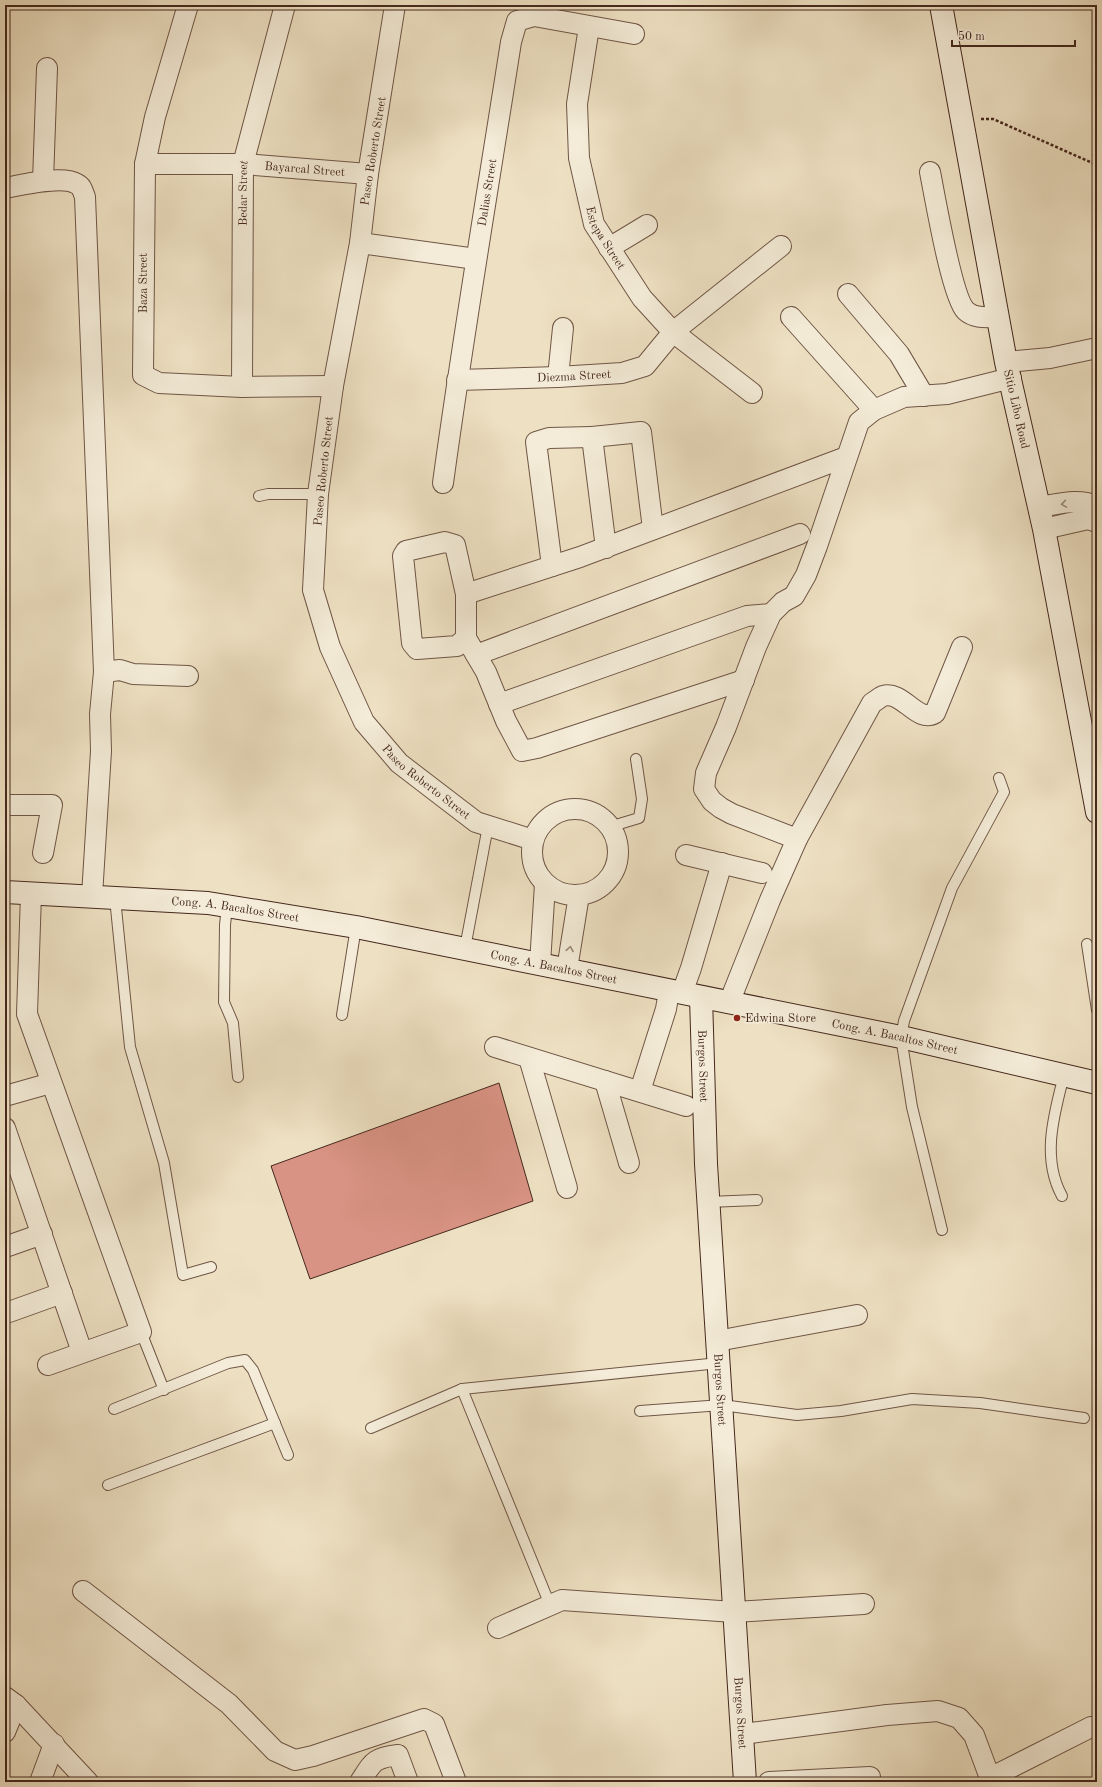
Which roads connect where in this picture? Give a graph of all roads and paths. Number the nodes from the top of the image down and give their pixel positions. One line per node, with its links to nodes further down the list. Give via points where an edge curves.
1 (188, 5): 9 (street, Baza Street, via 155,117)
2 (285, 5): 10 (street, Bedar Street)
3 (395, 5): 13 (street, Paseo Roberto Street)
4 (941, 5): 8 (street, Sitio Libo Road)
5 (589, 27): 6 (street, Dalias Street); 19 (street, Estepa Street, via 577,104 580,158 594,224); 20 (street, Dalias Street, via 534,16 517,21 511,42)
6 (634, 34)
7 (47, 68): 14 (street)
8 (963, 119): 11 (path, via 993,119); 23 (street, Sitio Libo Road)
9 (145, 164): 10 (street, Bayarcal Street); 31 (street, Baza Street, via 143,375 159,383)
10 (243, 164): 13 (street, Bayarcal Street); 31 (street, Bedar Street)
11 (1097, 165)
12 (930, 172): 23 (street, via 960,303 976,316)
13 (368, 174): 17 (street, Paseo Roberto Street)
14 (43, 181): 15 (street); 53 (street, via 78,184 85,197)
15 (5, 188)
16 (647, 225): 19 (street)
17 (360, 243): 20 (street); 30 (street, Paseo Roberto Street)
18 (781, 246): 25 (street)
19 (609, 248): 25 (street, Estepa Street, via 642,298)
20 (476, 259): 29 (street, Dalias Street)
21 (848, 294): 33 (street, via 899,354)
22 (791, 317): 34 (street)
23 (998, 317): 27 (street, Sitio Libo Road)
24 (563, 328): 28 (street)
25 (673, 332): 28 (street, Diezma Street, via 645,366 622,373); 32 (street, Estepa Street)
26 (1097, 348): 27 (street)
27 (1008, 370): 33 (street, via 947,394); 40 (street, Sitio Libo Road)
28 (558, 377): 29 (street, Diezma Street)
29 (457, 380): 37 (street, Dalias Street)
30 (333, 386): 31 (street, Baza Street); 38 (street, Paseo Roberto Street)
31 (242, 387)
32 (752, 393)
33 (924, 396): 34 (street, via 904,397)
34 (874, 410): 36 (street, via 859,422)
35 (592, 437): 43 (street, via 641,432); 46 (street); 47 (street, via 549,438 536,442)
36 (846, 457): 43 (street); 49 (street, via 818,546 806,575 794,596 783,602)
37 (443, 483)
38 (318, 494): 39 (lane); 61 (street, Paseo Roberto Street, via 313,590 330,647 364,722 399,763 476,822)
39 (258, 496)
40 (1039, 505): 41 (street, one-way to 40, via 1077,502); 44 (street, Sitio Libo Road)
41 (1097, 506)
42 (1097, 522): 44 (street, via 1088,519)
43 (654, 529): 46 (street)
44 (1044, 529): 60 (street, Sitio Libo Road)
45 (800, 534): 52 (street)
46 (606, 548): 47 (street)
47 (552, 566): 48 (street)
48 (466, 594): 50 (street); 50 (street, via 455,545 445,542 406,551 403,556 412,643 417,649 450,647 457,646)
49 (771, 614): 55 (street); 56 (street, via 747,616)
50 (466, 638): 52 (street)
51 (962, 647): 63 (street, via 935,713 930,716 923,715 898,697 884,696 872,703)
52 (476, 655): 56 (street)
53 (104, 672): 54 (street, via 120,670 133,674); 73 (street)
54 (188, 676)
55 (744, 680): 56 (street, via 522,751); 63 (street, via 706,773 704,789 712,801 732,814)
56 (499, 704)
57 (636, 759): 62 (lane, via 642,799 639,818)
58 (999, 778): 85 (lane, via 1004,792 952,888 904,1021)
59 (5, 805): 65 (street, via 52,805)
60 (1097, 812)
61 (488, 826): 64 (street, Paseo Roberto Street); 78 (lane)
62 (610, 826): 64 (street, via 598,815 583,809 567,809 548,818 540,826); 72 (street, via 618,851 611,875 602,885)
63 (797, 838): 82 (street)
64 (533, 840): 69 (street, via 532,856 536,871)
65 (43, 853)
66 (686, 855): 67 (street)
67 (722, 863): 68 (street); 81 (street)
68 (762, 873)
69 (545, 884): 72 (street, via 561,893); 79 (street)
70 (5, 892): 71 (street, Cong. A. Bacaltos Street)
71 (32, 894): 73 (street, Cong. A. Bacaltos Street); 91 (street, via 27,1014)
72 (579, 895): 80 (street, one-way to 72)
73 (92, 896): 74 (street, Cong. A. Bacaltos Street)
74 (116, 898): 75 (street, Cong. A. Bacaltos Street); 106 (lane, via 130,1048 164,1163 183,1275)
75 (227, 906): 76 (street, Cong. A. Bacaltos Street); 89 (lane, via 224,1002 233,1024)
76 (356, 927): 78 (street, Cong. A. Bacaltos Street); 84 (lane)
77 (1087, 944): 83 (lane)
78 (465, 948): 79 (street, Cong. A. Bacaltos Street)
79 (540, 964): 80 (street, Cong. A. Bacaltos Street)
80 (567, 969): 81 (street, Cong. A. Bacaltos Street)
81 (684, 993): 82 (street, Cong. A. Bacaltos Street); 93 (street, via 666,1008); 102 (street, Burgos Street)
82 (729, 1003): 85 (street, Cong. A. Bacaltos Street)
83 (1097, 1010)
84 (342, 1015)
85 (901, 1037): 88 (street, Cong. A. Bacaltos Street); 103 (lane, via 912,1107)
86 (495, 1047): 87 (street)
87 (529, 1058): 90 (street); 99 (street)
88 (1064, 1075): 92 (street, Cong. A. Bacaltos Street); 100 (lane, via 1054,1116 1051,1158 1056,1185)
89 (238, 1077)
90 (605, 1081): 93 (street); 97 (street)
91 (51, 1083): 94 (street); 110 (street)
92 (1097, 1083)
93 (640, 1091): 95 (street)
94 (5, 1096)
95 (686, 1106)
96 (5, 1128): 98 (street)
97 (629, 1163)
98 (13, 1177): 104 (street)
99 (567, 1188)
100 (1062, 1196)
101 (757, 1200): 102 (lane)
102 (708, 1202): 111 (street, Burgos Street)
103 (942, 1230)
104 (42, 1234): 105 (street); 107 (street)
105 (5, 1247)
106 (211, 1268)
107 (62, 1293): 108 (street); 112 (street)
108 (9, 1312)
109 (857, 1316): 111 (street)
110 (141, 1332): 112 (street); 116 (lane)
111 (717, 1342): 113 (street, Burgos Street)
112 (82, 1352): 114 (street)
113 (719, 1363): 115 (lane); 117 (street, Burgos Street)
114 (48, 1365)
115 (462, 1389): 122 (lane); 127 (lane)
116 (164, 1390): 118 (lane); 121 (lane, via 228,1363 245,1360 253,1370)
117 (722, 1405): 119 (lane); 120 (lane, via 798,1415 841,1411 912,1399 980,1403); 128 (street, Burgos Street)
118 (114, 1410)
119 (640, 1411)
120 (1084, 1418)
121 (275, 1423): 123 (lane); 124 (lane)
122 (371, 1428)
123 (288, 1455)
124 (108, 1485)
125 (83, 1591): 140 (street, via 230,1704 275,1751 295,1760 424,1719 434,1724)
126 (864, 1604): 128 (street)
127 (550, 1605): 128 (street, via 562,1600); 129 (street)
128 (734, 1612): 133 (street, Burgos Street)
129 (498, 1628)
130 (10, 1701): 132 (street); 134 (street)
131 (1091, 1727): 133 (street, via 990,1778 974,1735 959,1718 938,1711 887,1715)
132 (5, 1732)
133 (743, 1734): 141 (street, Burgos Street)
134 (54, 1744): 136 (street); 137 (street)
135 (870, 1777): 142 (street)
136 (40, 1782)
137 (88, 1782)
138 (360, 1782): 139 (street, via 371,1765 382,1757 398,1755)
139 (408, 1782)
140 (456, 1782)
141 (745, 1782)
142 (769, 1782)

